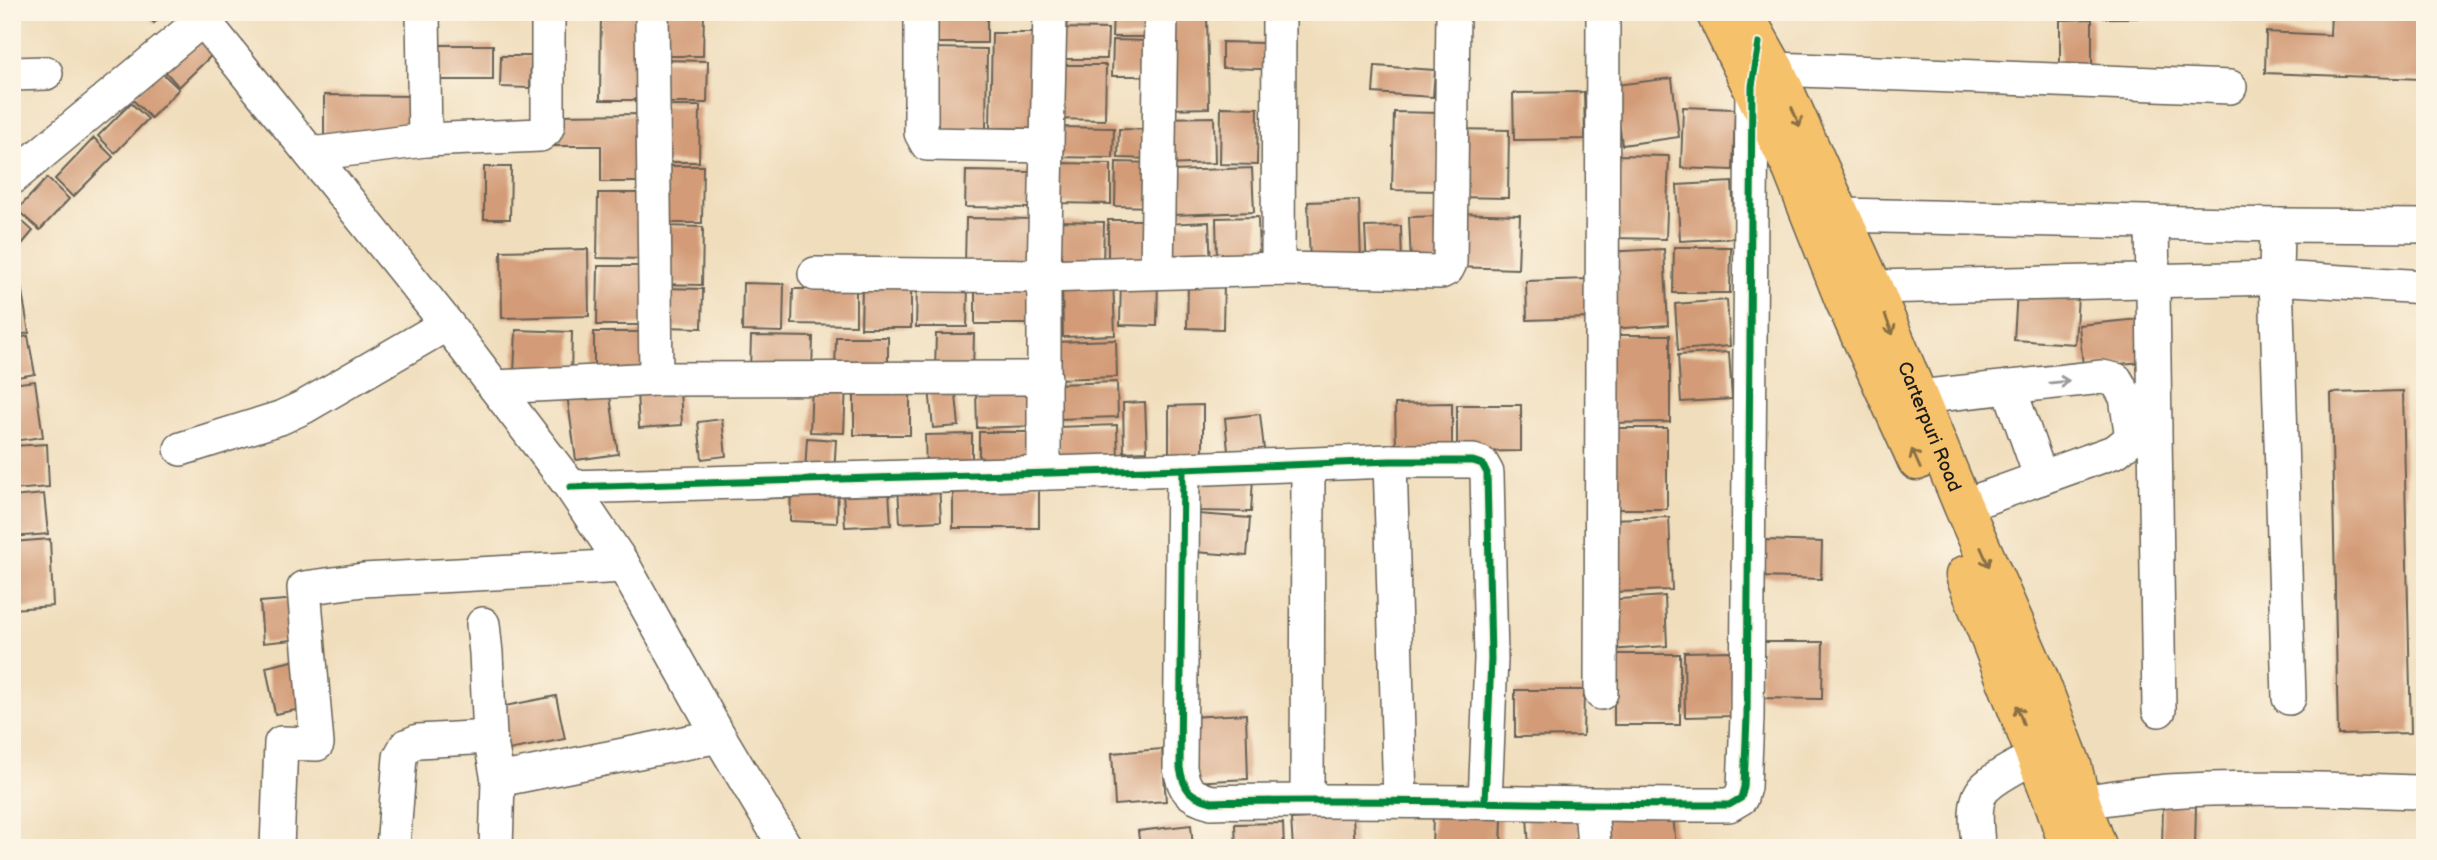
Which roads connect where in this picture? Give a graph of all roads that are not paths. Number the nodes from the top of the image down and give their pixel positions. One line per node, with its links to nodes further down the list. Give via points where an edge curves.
1 (423, 12): 16 (street)
2 (652, 12): 34 (street)
3 (921, 12): 17 (street, via 921,133 927,144)
4 (1050, 12): 17 (street)
5 (1161, 12): 25 (street)
6 (1279, 12): 24 (street)
7 (1454, 12): 24 (street, via 1447,269)
8 (1603, 12): 48 (street)
9 (1715, 12): 12 (main road, Carterpuri Road)
10 (202, 15): 18 (street); 19 (street)
11 (548, 22): 16 (street, via 548,125 544,133)
12 (1757, 53): 15 (street); 20 (main road, Carterpuri Road); 60 (street, via 1744,787 1741,798 1729,805)
13 (46, 73): 14 (street)
14 (12, 74)
15 (2231, 87)
16 (425, 140): 18 (street)
17 (1047, 146): 27 (street)
18 (311, 154): 32 (street)
19 (12, 178)
20 (1827, 220): 21 (street); 30 (main road, Carterpuri Road); 53 (main road, Carterpuri Road, one-way to 20, via 1968,582 1844,299)
21 (2152, 222): 22 (street); 29 (street)
22 (2277, 225): 23 (street); 28 (street)
23 (2425, 226)
24 (1278, 269): 25 (street)
25 (1157, 272): 27 (street)
26 (815, 274): 27 (street)
27 (1044, 276): 33 (street)
28 (2276, 278): 29 (street); 31 (street); 49 (street)
29 (2151, 281): 30 (street); 50 (street)
30 (1873, 287): 37 (main road, Carterpuri Road, one-way to 37)
31 (2425, 287)
32 (447, 324): 35 (street); 38 (street, via 304,407)
33 (1045, 378): 34 (street); 42 (street)
34 (656, 380): 35 (street)
35 (495, 387): 44 (street)
36 (2009, 387): 37 (street); 43 (street); 43 (street, one-way to 43, via 2102,377 2116,380 2126,397 2132,438 2116,451)
37 (1918, 397): 45 (main road, Carterpuri Road)
38 (181, 449)
39 (1390, 461): 40 (street); 57 (street); 58 (street, via 1473,461 1482,464 1487,473 1492,659)
40 (1308, 465): 41 (street); 56 (street)
41 (1183, 469): 42 (street); 56 (street, via 1180,768 1184,787 1198,799 1212,802)
42 (1044, 473): 44 (street)
43 (2041, 478): 45 (street)
44 (570, 487): 46 (street)
45 (1963, 506): 59 (main road, Carterpuri Road, one-way to 59, via 2072,765)
46 (624, 566): 51 (street); 61 (street, via 362,580 304,588 317,744 281,743)
47 (483, 624): 52 (street)
48 (1601, 693)
49 (2289, 698)
50 (2159, 710)
51 (719, 736): 54 (street); 64 (street)
52 (490, 737): 54 (street); 62 (street, via 418,741 406,746 400,757)
53 (2035, 756): 59 (main road, Carterpuri Road); 66 (street, via 1981,792 1976,807)
54 (498, 780): 63 (street)
55 (2425, 792): 59 (street, via 2171,791)
56 (1307, 800): 57 (street)
57 (1400, 800): 58 (street)
58 (1485, 802): 60 (street)
59 (2068, 804): 67 (main road, Carterpuri Road); 68 (main road, Carterpuri Road)
60 (1591, 805): 65 (street)
61 (277, 848)
62 (393, 848)
63 (496, 848)
64 (786, 848)
65 (1594, 848)
66 (1978, 848)
67 (2069, 848)
68 (2098, 848)

